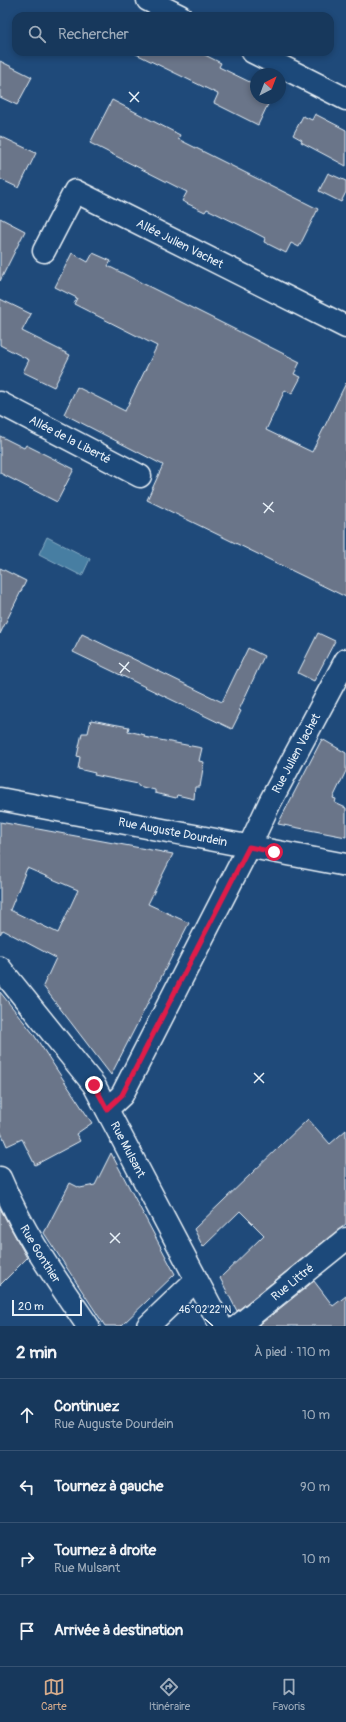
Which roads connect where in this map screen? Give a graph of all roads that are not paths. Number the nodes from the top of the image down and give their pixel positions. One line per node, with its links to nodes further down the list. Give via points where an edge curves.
1 (148, 0): 2 (street)
2 (172, 12)
3 (261, 56): 4 (street)
4 (346, 98)
5 (44, 251): 6 (street, Allée Julien Vachet, via 75,191)
6 (346, 328)
7 (0, 402): 8 (street, Allée de la Liberté)
8 (140, 476)
9 (346, 660): 11 (street, Rue Julien Vachet, via 270,802)
10 (0, 798): 11 (street, Rue Auguste Dourdein)
11 (249, 847): 12 (street, Rue Auguste Dourdein); 14 (street, Rue Julien Vachet, via 122,1095)
12 (346, 865)
13 (0, 968): 14 (street, Rue Mulsant, via 94,1085)
14 (107, 1109): 17 (street, Rue Mulsant)
15 (0, 1178): 18 (street, Rue Gonthier, via 40,1256)
16 (346, 1239): 21 (street, Rue Littré)
17 (196, 1280): 19 (street); 20 (street, Rue Mulsant)
18 (88, 1326)
19 (148, 1326)
20 (221, 1326)
21 (238, 1326)

